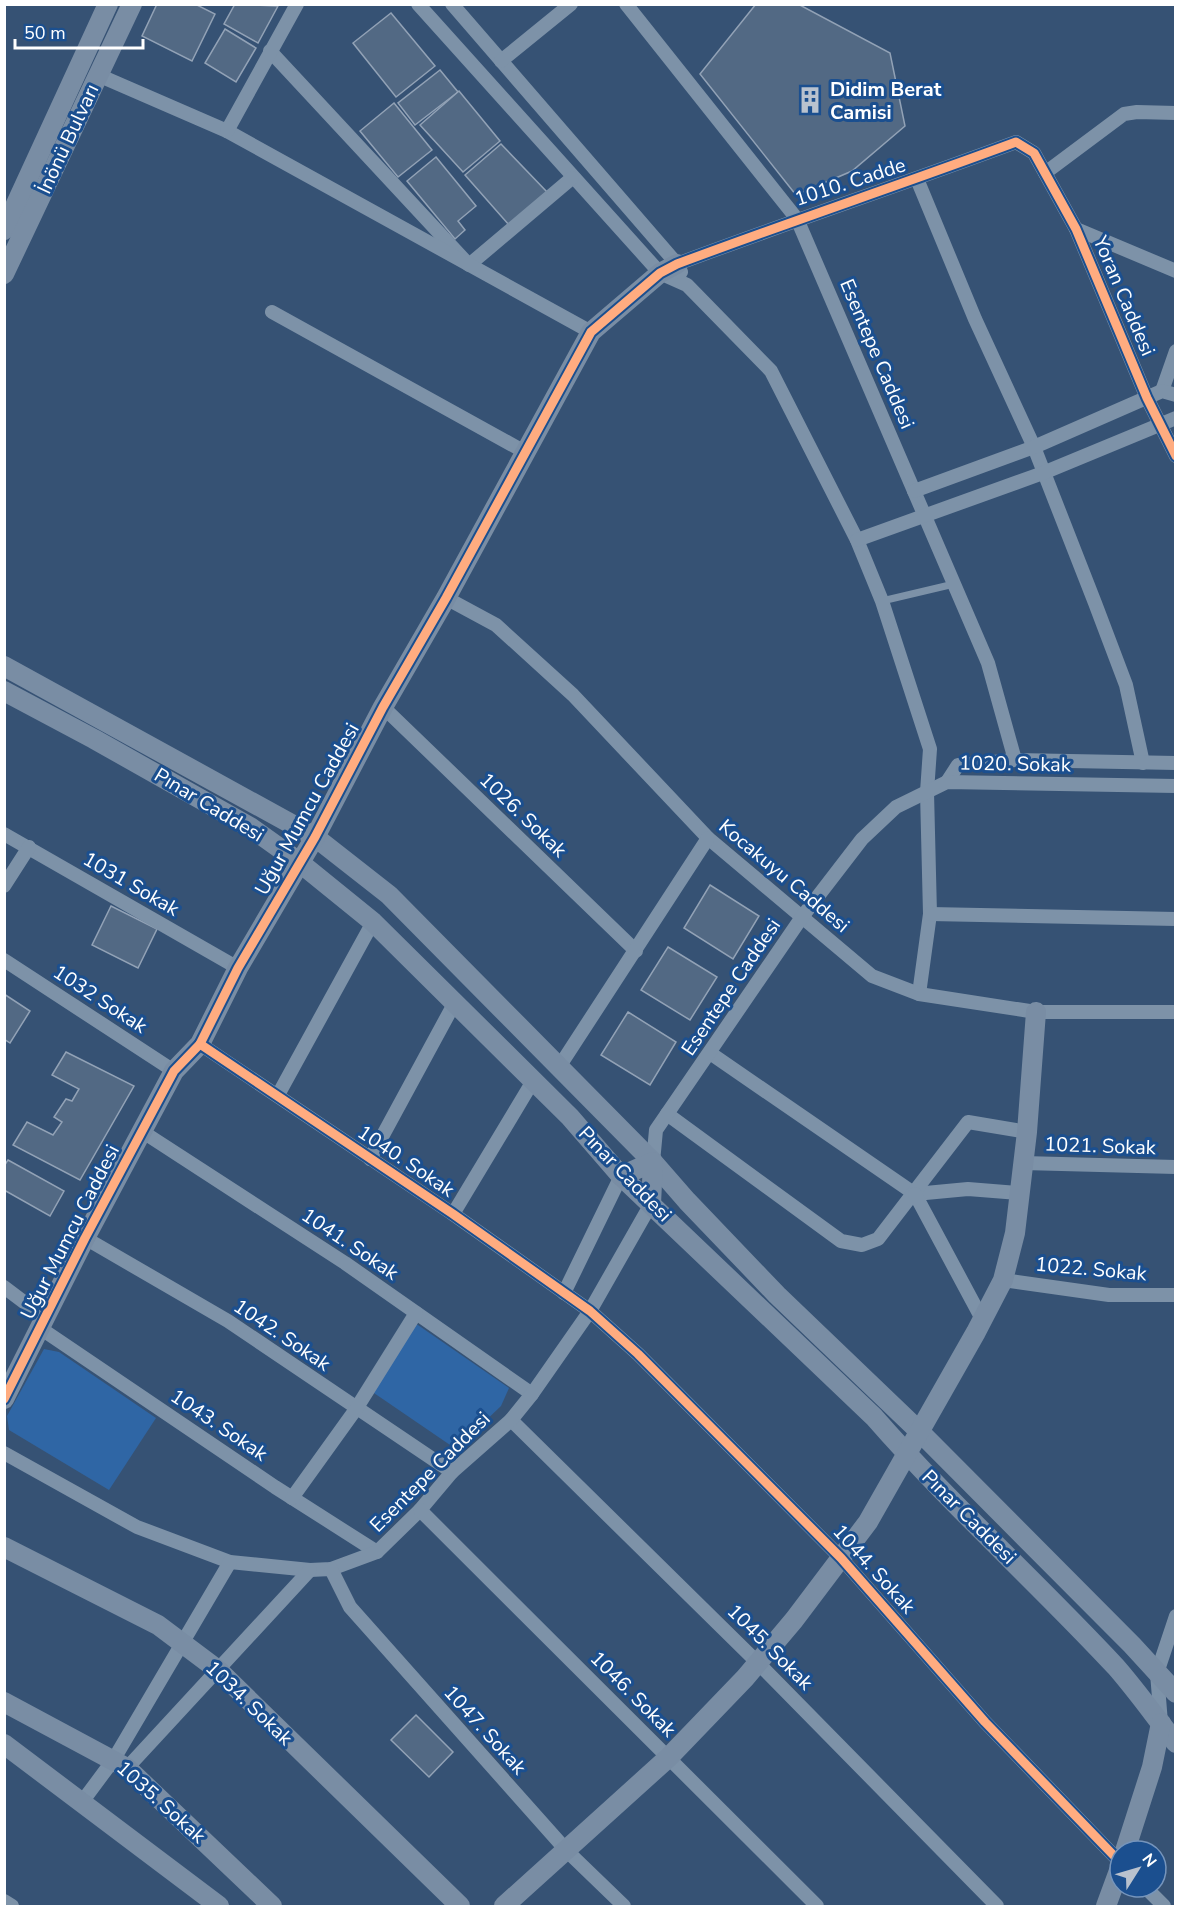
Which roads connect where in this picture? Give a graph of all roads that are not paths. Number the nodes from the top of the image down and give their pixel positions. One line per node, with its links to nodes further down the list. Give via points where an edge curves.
1 (108, 4): 19 (main road, İnönü Bulvarı)
2 (132, 4): 10 (main road, İnönü Bulvarı)
3 (297, 4): 8 (street)
4 (418, 4): 15 (street)
5 (452, 4): 9 (street)
6 (571, 4): 9 (street)
7 (626, 4): 17 (street, Esentepe Caddesi)
8 (270, 51): 12 (street); 20 (street)
9 (501, 61): 21 (street)
10 (98, 75): 12 (street); 23 (main road, İnönü Bulvarı)
11 (1176, 113): 14 (street, via 1124,114)
12 (227, 131): 20 (street)
13 (1034, 153): 14 (street, Yoran Caddesi); 16 (street, 1010. Cadde, via 1016,142)
14 (1046, 173): 18 (street, Yoran Caddesi)
15 (572, 178): 20 (street); 21 (street)
16 (917, 179): 17 (street, 1010. Cadde); 31 (street)
17 (797, 219): 21 (street, 1010. Cadde); 35 (street, Esentepe Caddesi)
18 (1076, 229): 22 (street); 28 (street, Yoran Caddesi)
19 (4, 230)
20 (469, 265): 25 (street)
21 (668, 268): 25 (main road, Uğur Mumcu Caddesi); 37 (street, via 771,371)
22 (1176, 271)
23 (4, 274)
24 (272, 312): 32 (street)
25 (591, 333): 32 (main road, Uğur Mumcu Caddesi)
26 (1176, 351): 27 (street)
27 (1169, 393): 28 (street)
28 (1147, 398): 30 (street, Yoran Caddesi); 31 (street)
29 (1176, 418): 30 (street)
30 (1160, 424): 33 (street, Yoran Caddesi); 34 (street)
31 (1034, 447): 34 (street); 35 (street)
32 (525, 452): 39 (main road, Uğur Mumcu Caddesi)
33 (1176, 456)
34 (1043, 473): 36 (street); 45 (street, via 1126,685)
35 (914, 491): 36 (street, Esentepe Caddesi)
36 (924, 516): 37 (street); 38 (street, Esentepe Caddesi)
37 (857, 540): 40 (street)
38 (954, 584): 40 (lane); 44 (street, Esentepe Caddesi, via 988,663)
39 (446, 598): 43 (main road, Uğur Mumcu Caddesi); 52 (street, Kocakuyu Caddesi, via 496,625 573,695)
40 (882, 601): 49 (street, via 930,749)
41 (4, 666): 51 (main road, Pınar Caddesi)
42 (4, 691): 54 (main road, Pınar Caddesi, via 250,827)
43 (383, 707): 51 (main road, Uğur Mumcu Caddesi); 60 (street, 1026. Sokak)
44 (1016, 760): 45 (street, 1020. Sokak); 47 (street, 1020. Sokak, via 958,765)
45 (1143, 763): 46 (street, 1020. Sokak)
46 (1176, 763)
47 (947, 782): 48 (street, 1020. Sokak); 49 (street, Esentepe Caddesi)
48 (1176, 786)
49 (927, 792): 56 (street); 57 (street, Esentepe Caddesi, via 896,807 862,839)
50 (4, 834): 53 (street, 1031 Sokak)
51 (315, 837): 54 (main road, Uğur Mumcu Caddesi); 69 (main road, Pınar Caddesi, via 389,895)
52 (708, 838): 57 (street, Kocakuyu Caddesi); 60 (street)
53 (29, 847): 55 (street); 62 (street, 1031 Sokak)
54 (299, 862): 59 (main road, Pınar Caddesi); 62 (main road, Uğur Mumcu Caddesi)
55 (4, 886)
56 (930, 914): 58 (street); 63 (street)
57 (802, 917): 63 (street, Kocakuyu Caddesi, via 872,976); 68 (street, Esentepe Caddesi)
58 (1176, 919)
59 (373, 922): 64 (main road, Pınar Caddesi); 72 (street)
60 (636, 951): 69 (street)
61 (4, 960): 70 (street, 1032 Sokak)
62 (238, 968): 67 (main road, Uğur Mumcu Caddesi)
63 (919, 994): 65 (street, Kocakuyu Caddesi)
64 (454, 1004): 71 (main road, Pınar Caddesi); 76 (street)
65 (1036, 1012): 66 (street, Kocakuyu Caddesi); 75 (main road)
66 (1176, 1012)
67 (200, 1044): 70 (main road, Uğur Mumcu Caddesi); 72 (street, 1040. Sokak)
68 (710, 1053): 73 (street, Esentepe Caddesi); 82 (street)
69 (559, 1067): 77 (main road, Pınar Caddesi)
70 (174, 1071): 74 (main road, Uğur Mumcu Caddesi)
71 (533, 1081): 80 (main road, Pınar Caddesi); 84 (street)
72 (278, 1095): 76 (street, 1040. Sokak)
73 (667, 1114): 77 (street, Esentepe Caddesi, via 656,1130); 82 (street, via 841,1241 862,1245 878,1239)
74 (143, 1132): 85 (main road, Uğur Mumcu Caddesi); 91 (street, 1041. Sokak)
75 (1027, 1132): 78 (main road); 82 (street, via 968,1122)
76 (370, 1159): 84 (street, 1040. Sokak)
77 (653, 1162): 80 (main road); 83 (main road); 98 (main road, Pınar Caddesi, via 777,1295)
78 (1023, 1163): 79 (street, 1021. Sokak); 81 (main road)
79 (1176, 1167)
80 (621, 1176): 83 (main road, Pınar Caddesi); 88 (street)
81 (1019, 1193): 82 (street, via 968,1189); 86 (main road, via 1015,1233)
82 (915, 1194): 92 (street)
83 (651, 1204): 90 (street, Esentepe Caddesi); 100 (main road, Pınar Caddesi, via 866,1409)
84 (453, 1214): 88 (street, 1040. Sokak)
85 (85, 1238): 93 (main road, Uğur Mumcu Caddesi); 96 (street, 1042. Sokak, via 228,1321)
86 (1003, 1280): 89 (street, 1022. Sokak, via 1109,1295); 92 (main road)
87 (4, 1287): 93 (street, 1043. Sokak)
88 (564, 1293): 90 (street, 1040. Sokak)
89 (1176, 1295)
90 (590, 1311): 94 (street, Esentepe Caddesi); 106 (street, 1044. Sokak)
91 (416, 1312): 94 (street, 1041. Sokak); 96 (street)
92 (982, 1319): 98 (main road)
93 (43, 1323): 95 (main road, Uğur Mumcu Caddesi); 102 (street, 1043. Sokak)
94 (532, 1394): 97 (street, Esentepe Caddesi)
95 (4, 1399)
96 (356, 1409): 101 (street, 1042. Sokak); 102 (street)
97 (511, 1420): 101 (street, Esentepe Caddesi); 112 (street, 1045. Sokak)
98 (920, 1432): 100 (main road); 114 (main road, Pınar Caddesi)
99 (4, 1453): 107 (street, Esentepe Caddesi, via 137,1527)
100 (907, 1455): 106 (main road, via 868,1522); 117 (main road, Pınar Caddesi, via 1117,1669)
101 (452, 1472): 103 (street, Esentepe Caddesi)
102 (292, 1498): 105 (street, 1043. Sokak)
103 (420, 1510): 105 (street, Esentepe Caddesi); 120 (street, 1046. Sokak)
104 (4, 1547): 111 (main road, 1034. Sokak, via 158,1625)
105 (377, 1552): 108 (street, Esentepe Caddesi)
106 (842, 1557): 112 (main road); 124 (street, 1044. Sokak, via 985,1722)
107 (230, 1562): 109 (street, Esentepe Caddesi); 111 (street)
108 (331, 1569): 109 (street, Esentepe Caddesi); 125 (street, 1047. Sokak, via 350,1607)
109 (309, 1570): 113 (street)
110 (1176, 1616): 114 (street)
111 (184, 1643): 113 (main road, 1034. Sokak); 121 (street)
112 (758, 1663): 120 (main road); 134 (street, 1045. Sokak)
113 (218, 1670): 121 (street); 130 (main road, 1034. Sokak)
114 (1157, 1673): 115 (main road, Pınar Caddesi); 117 (street)
115 (1176, 1694)
116 (4, 1702): 121 (main road, 1035. Sokak)
117 (1161, 1723): 118 (main road, Pınar Caddesi); 123 (main road, via 1152,1767)
118 (1176, 1743)
119 (4, 1744): 122 (main road)
120 (669, 1756): 125 (main road); 133 (street, 1046. Sokak)
121 (120, 1763): 122 (street); 129 (main road, 1035. Sokak)
122 (82, 1802): 128 (main road)
123 (1129, 1839)
124 (1108, 1850)
125 (567, 1851): 131 (main road); 132 (street, 1047. Sokak)
126 (4, 1900): 127 (street)
127 (12, 1906)
128 (219, 1906)
129 (272, 1906)
130 (460, 1906)
131 (504, 1906)
132 (624, 1906)
133 (817, 1906)
134 (997, 1906)

